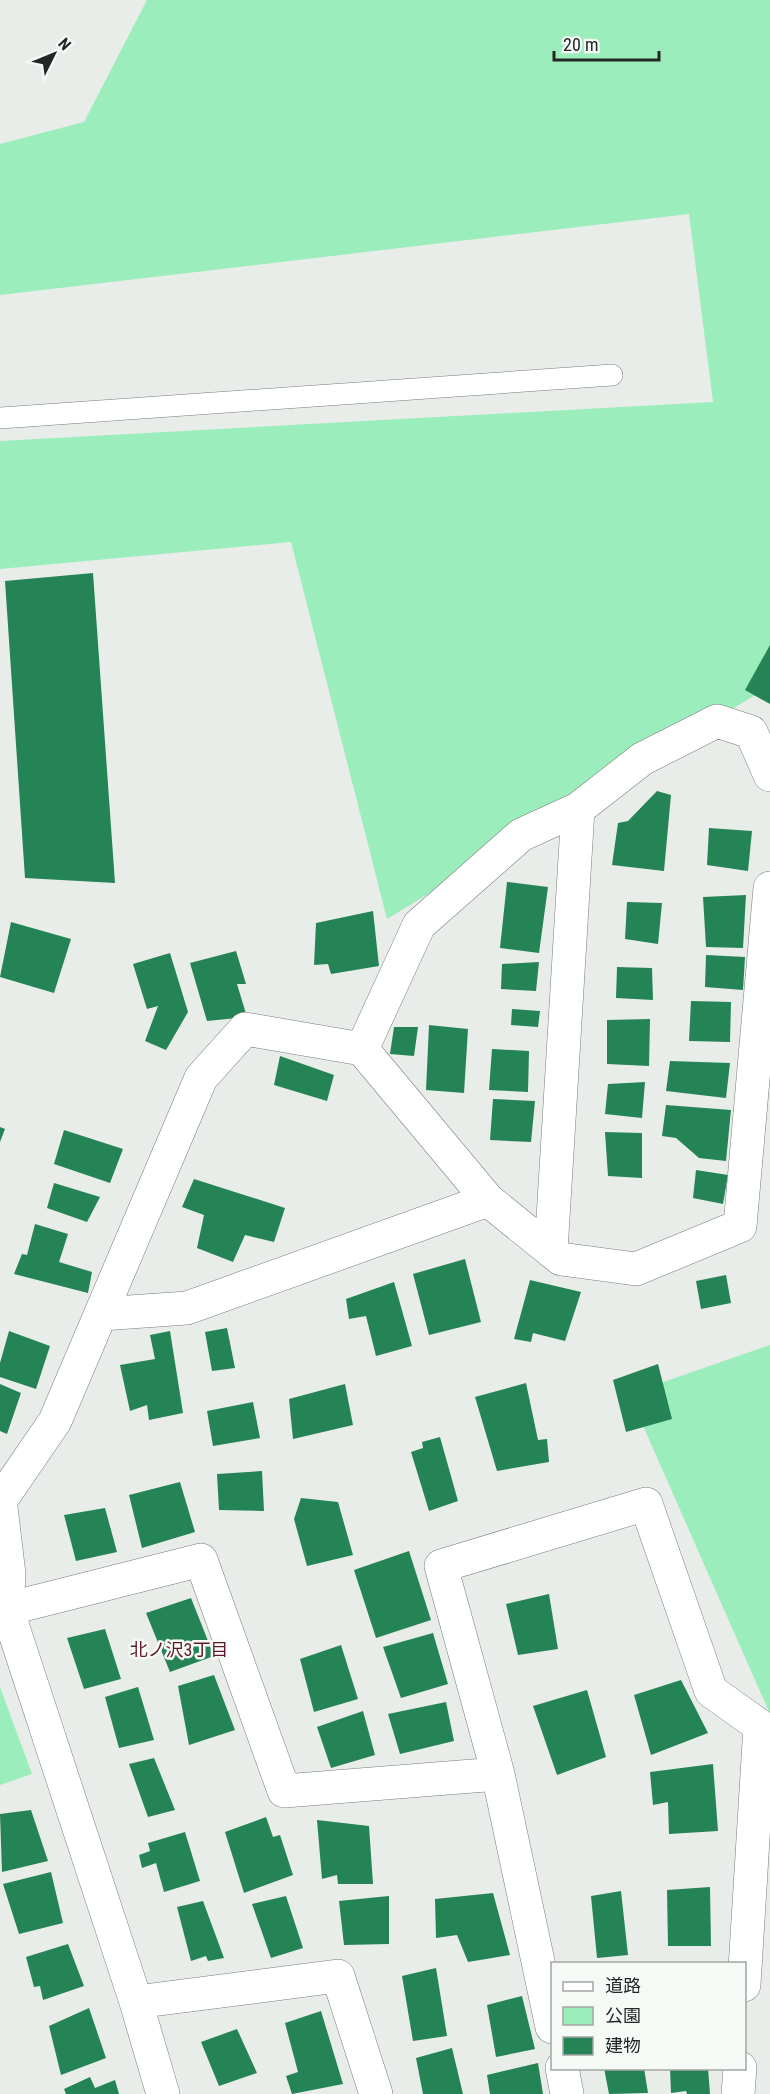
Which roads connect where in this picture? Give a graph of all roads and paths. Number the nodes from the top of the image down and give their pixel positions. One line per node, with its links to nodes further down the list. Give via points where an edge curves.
1 (612, 375): 2 (lane)
2 (0, 418)
3 (770, 774): 4 (street, via 751,732 717,721 642,759)
4 (578, 809): 6 (street, via 521,835 419,925); 8 (street)
5 (770, 888): 8 (street, via 740,1226 636,1269 561,1259)
6 (362, 1049): 7 (street); 9 (street, via 245,1029 201,1078)
7 (488, 1200): 8 (street); 9 (street, via 188,1308)
8 (551, 1251)
9 (100, 1314): 10 (street, via 55,1421)
10 (0, 1500): 11 (street, via 9,1574)
11 (7, 1609): 12 (street, via 201,1560 285,1791); 14 (street)
12 (498, 1774): 13 (street, via 441,1566 646,1504 711,1691 760,1726); 15 (street)
13 (745, 1962)
14 (136, 2002): 18 (street); 19 (street, via 338,1976)
15 (551, 2022)
16 (561, 2070): 20 (street)
17 (740, 2070): 21 (street)
18 (163, 2094)
19 (376, 2094)
20 (567, 2094)
21 (738, 2094)

